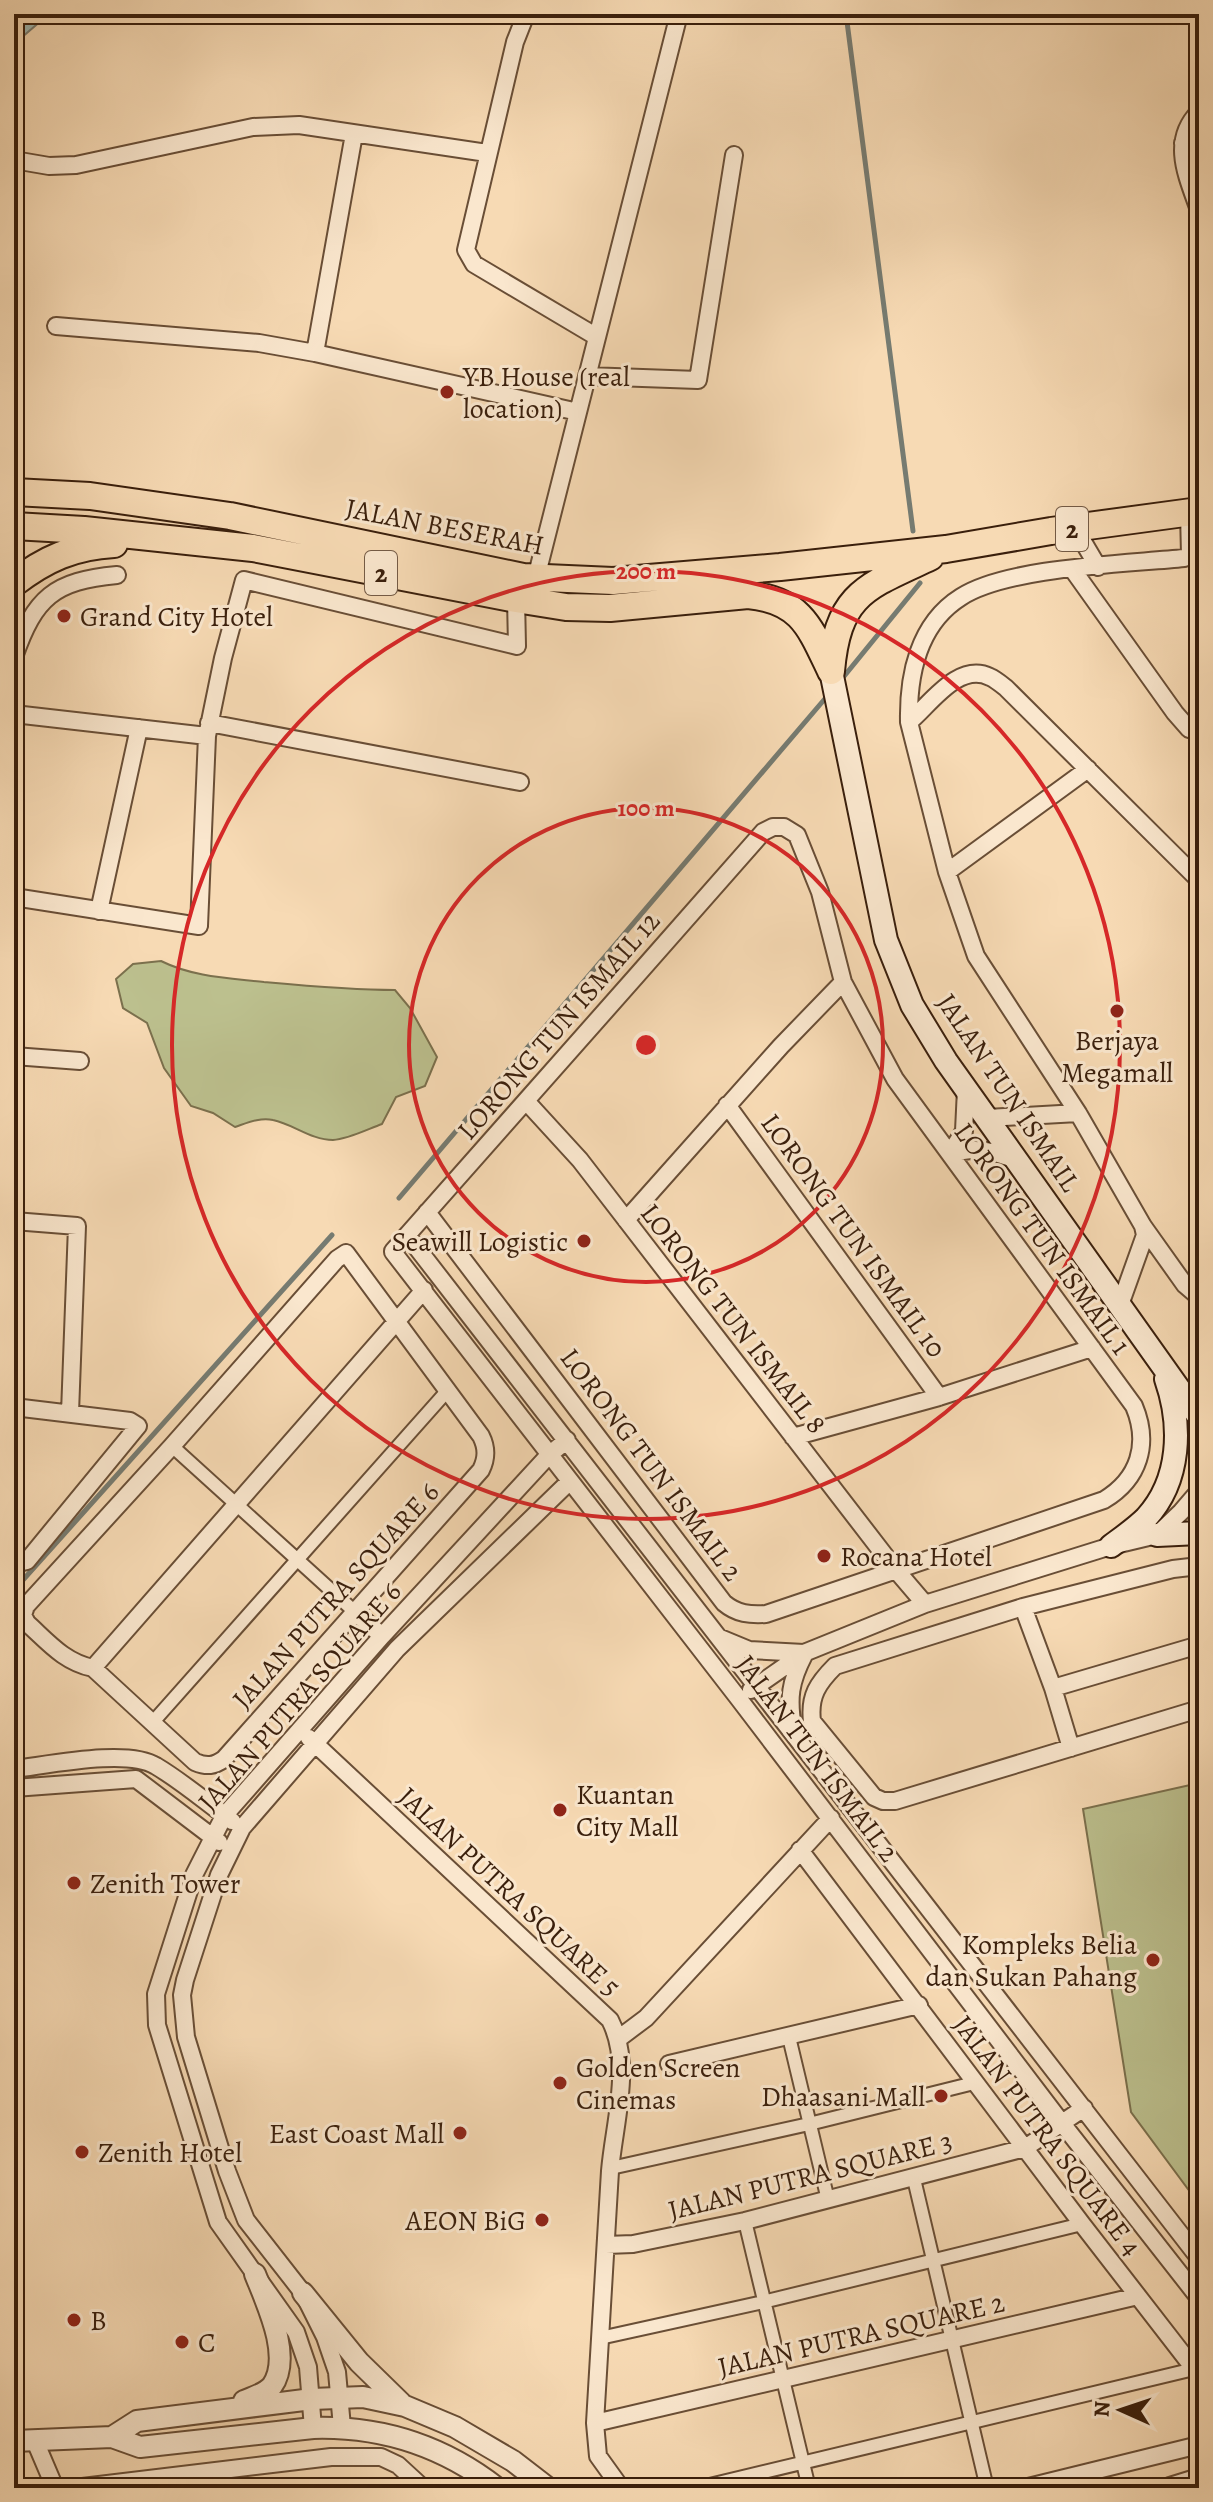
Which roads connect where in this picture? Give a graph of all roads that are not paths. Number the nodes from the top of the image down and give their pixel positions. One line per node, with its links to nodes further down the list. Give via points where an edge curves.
1 (526, 14): 6 (street)
2 (679, 14): 11 (street)
3 (1199, 112): 5 (street, via 1189,122)
4 (354, 134): 6 (street); 8 (street, via 299,125 253,127 76,165); 12 (street)
5 (1191, 141): 9 (street, via 1185,169)
6 (487, 153): 11 (street, via 466,245 474,264)
7 (734, 155): 13 (street, via 698,380)
8 (14, 160)
9 (1199, 210)
10 (56, 326): 12 (street, via 259,343)
11 (597, 337): 13 (street)
12 (315, 353): 14 (street)
13 (587, 376): 14 (street)
14 (578, 412): 25 (street)
15 (14, 492): 16 (street); 25 (highway, JALAN BESERAH / 2, via 90,496 230,516)
16 (14, 498)
17 (1194, 512): 19 (highway, JALAN BESERAH / 2); 22 (street, via 1190,555)
18 (14, 526): 20 (highway, JALAN BESERAH / 2)
19 (1075, 528): 21 (highway, JALAN BESERAH / 2); 22 (street)
20 (189, 540): 26 (highway, via 86,545 38,565); 27 (highway, JALAN BESERAH / 2)
21 (946, 549): 25 (highway, JALAN BESERAH / 2, via 643,579); 29 (highway, 2, via 866,590 846,610 834,638)
22 (1098, 567): 23 (street)
23 (1073, 570): 31 (street, via 994,584 961,597 937,619 917,653); 32 (street, via 1175,713 1189,729)
24 (117, 575): 28 (street, via 88,577 55,590 34,610)
25 (536, 578)
26 (14, 583)
27 (516, 599): 29 (highway, JALAN BESERAH / 2, via 610,608 766,597 801,617); 34 (street, via 517,646 244,580)
28 (14, 657)
29 (832, 676): 45 (main road, JALAN TUN ISMAIL, via 886,940 912,1005)
30 (14, 714): 33 (street)
31 (909, 722): 35 (street, via 954,681 988,676); 38 (street)
32 (1199, 722)
33 (139, 728): 34 (street); 41 (street)
34 (208, 729): 36 (street); 41 (street, via 199,926)
35 (1088, 769): 38 (street); 39 (street)
36 (520, 782)
37 (763, 832): 42 (street, LORONG TUN ISMAIL 1, via 784,827 797,835 820,892); 46 (street, LORONG TUN ISMAIL 12)
38 (947, 872): 48 (street, via 976,956)
39 (1199, 880)
40 (14, 897): 41 (street)
41 (99, 911)
42 (843, 982): 47 (street); 50 (street, LORONG TUN ISMAIL 1, via 895,1079)
43 (14, 1056): 44 (street)
44 (80, 1061)
45 (966, 1089): 49 (main road, JALAN TUN ISMAIL); 50 (street, via 964,1131)
46 (526, 1101): 52 (street, LORONG TUN ISMAIL 12); 53 (street, LORONG TUN ISMAIL 8)
47 (727, 1105): 53 (street); 65 (street, LORONG TUN ISMAIL 10)
48 (1078, 1113): 49 (street); 55 (street)
49 (987, 1118): 51 (main road, JALAN TUN ISMAIL)
50 (950, 1154): 51 (street, via 969,1149); 62 (street, LORONG TUN ISMAIL 1)
51 (1017, 1160): 60 (main road, JALAN TUN ISMAIL)
52 (427, 1212): 56 (street, LORONG TUN ISMAIL 12); 82 (street, LORONG TUN ISMAIL 2, via 732,1610 766,1614)
53 (626, 1220): 69 (street, LORONG TUN ISMAIL 8)
54 (14, 1221): 67 (street, via 77,1226)
55 (1143, 1226): 59 (street); 60 (street, via 1145,1235)
56 (407, 1235): 57 (street, LORONG TUN ISMAIL 12); 70 (street, JALAN TUN ISMAIL 2)
57 (393, 1252): 58 (street, JALAN TUN ISMAIL 2)
58 (424, 1290): 61 (street); 72 (street, JALAN TUN ISMAIL 2)
59 (1199, 1297)
60 (1120, 1305): 63 (main road, JALAN TUN ISMAIL)
61 (397, 1322): 64 (street, JALAN PUTRA SQUARE 6); 71 (street, JALAN PUTRA SQUARE 6, via 349,1256 342,1254); 75 (street)
62 (1092, 1348): 65 (street); 82 (street, LORONG TUN ISMAIL 1, via 1138,1416 1139,1456 1121,1489 1104,1500)
63 (1159, 1360): 68 (main road, JALAN TUN ISMAIL); 78 (main road, via 1176,1425 1173,1465 1147,1517)
64 (448, 1390): 79 (street); 85 (street, JALAN PUTRA SQUARE 6, via 481,1436 485,1462)
65 (939, 1397): 69 (street)
66 (14, 1407): 67 (street)
67 (70, 1413): 80 (street, via 130,1421 138,1429 27,1561)
68 (1199, 1417)
69 (793, 1437): 82 (street, LORONG TUN ISMAIL 8)
70 (567, 1440): 72 (street, JALAN PUTRA SQUARE 6); 87 (street, JALAN TUN ISMAIL 2)
71 (172, 1446): 75 (street); 90 (street, JALAN PUTRA SQUARE 6, via 26,1606 27,1623 67,1659)
72 (549, 1455): 73 (street, JALAN TUN ISMAIL 2); 86 (street, JALAN PUTRA SQUARE 6)
73 (570, 1481): 93 (street, JALAN TUN ISMAIL 2); 99 (street, JALAN PUTRA SQUARE 6, via 397,1649)
74 (1199, 1491): 77 (street)
75 (236, 1504): 79 (street); 90 (street)
76 (1199, 1533): 77 (main road)
77 (1157, 1535): 78 (street)
78 (1111, 1546): 83 (street)
79 (297, 1559): 85 (street); 95 (street)
80 (14, 1564)
81 (1199, 1566): 84 (street)
82 (896, 1570): 83 (street, LORONG TUN ISMAIL 8)
83 (925, 1604): 89 (street)
84 (1023, 1607): 92 (street); 104 (street, via 835,1666 817,1684 812,1721)
85 (355, 1612): 86 (street); 98 (street, JALAN PUTRA SQUARE 6, via 224,1759 203,1765)
86 (382, 1636): 96 (street, JALAN PUTRA SQUARE 6)
87 (719, 1637): 89 (street, via 749,1650); 91 (street, JALAN TUN ISMAIL 2)
88 (1199, 1645): 92 (street)
89 (804, 1653): 91 (street); 97 (street, via 788,1701)
90 (93, 1668): 95 (street, JALAN PUTRA SQUARE 6)
91 (756, 1685): 93 (street); 97 (street, JALAN TUN ISMAIL 2)
92 (1053, 1688): 100 (street)
93 (740, 1705): 107 (street, JALAN TUN ISMAIL 2)
94 (1199, 1709): 100 (street)
95 (153, 1722): 98 (street, JALAN PUTRA SQUARE 6)
96 (299, 1729): 99 (street, JALAN PUTRA SQUARE 5); 106 (street, JALAN PUTRA SQUARE 6)
97 (793, 1733): 105 (street, JALAN TUN ISMAIL 2)
98 (176, 1744): 101 (street)
99 (315, 1744): 108 (street, JALAN PUTRA SQUARE 6); 118 (street, JALAN PUTRA SQUARE 5, via 610,2020)
100 (1071, 1748): 104 (street, via 895,1801 874,1797)
101 (155, 1765): 102 (street, via 106,1758); 106 (street)
102 (14, 1769)
103 (14, 1788): 109 (street, via 136,1779)
104 (866, 1788): 105 (street)
105 (847, 1802): 121 (street, JALAN TUN ISMAIL 2)
106 (224, 1816): 108 (street); 109 (street, JALAN PUTRA SQUARE 6)
107 (831, 1818): 111 (street); 122 (street, JALAN TUN ISMAIL 2)
108 (242, 1828): 110 (street, JALAN PUTRA SQUARE 6)
109 (211, 1837): 110 (street); 112 (street, JALAN PUTRA SQUARE 6)
110 (230, 1849): 113 (street, JALAN PUTRA SQUARE 6)
111 (800, 1850): 114 (street, JALAN PUTRA SQUARE 4); 118 (street, via 646,2018)
112 (156, 1994): 113 (street); 116 (street, JALAN PUTRA SQUARE 6)
113 (182, 1995): 115 (street, JALAN PUTRA SQUARE 6)
114 (919, 2005): 117 (street, JALAN PUTRA SQUARE 4); 120 (street, JALAN PUTRA SQUARE 4)
115 (184, 2023): 116 (street); 134 (street, JALAN PUTRA SQUARE 6, via 246,2220)
116 (157, 2025): 133 (street, JALAN PUTRA SQUARE 6, via 218,2222)
117 (789, 2037): 119 (street, JALAN PUTRA SQUARE 4); 123 (street)
118 (618, 2039): 125 (street, JALAN PUTRA SQUARE 5, via 621,2072)
119 (669, 2064)
120 (974, 2083): 123 (street); 124 (street, JALAN PUTRA SQUARE 4)
121 (1084, 2108): 122 (street, JALAN PUTRA SQUARE 3); 131 (street, JALAN TUN ISMAIL 2)
122 (1061, 2122): 124 (street, JALAN PUTRA SQUARE 3); 136 (street, JALAN TUN ISMAIL 2)
123 (809, 2124): 125 (street); 127 (street)
124 (1025, 2148): 126 (street, JALAN PUTRA SQUARE 3); 129 (street, JALAN PUTRA SQUARE 4)
125 (611, 2168): 130 (street, JALAN PUTRA SQUARE 5)
126 (914, 2179): 127 (street, JALAN PUTRA SQUARE 3); 132 (street)
127 (828, 2200): 128 (street, JALAN PUTRA SQUARE 3)
128 (745, 2221): 130 (street, JALAN PUTRA SQUARE 3); 137 (street)
129 (1082, 2224): 132 (street); 135 (street, JALAN PUTRA SQUARE 4)
130 (606, 2245): 138 (street, JALAN PUTRA SQUARE 5)
131 (1199, 2258)
132 (932, 2260): 137 (street); 139 (street)
133 (255, 2274): 143 (street, JALAN PUTRA SQUARE 6, via 296,2332); 145 (street, via 275,2326 277,2374 261,2394)
134 (303, 2293): 142 (street, JALAN PUTRA SQUARE 6, via 325,2337); 144 (street, via 369,2373)
135 (1138, 2296): 139 (street, JALAN PUTRA SQUARE 2); 140 (street, JALAN PUTRA SQUARE 4)
136 (1199, 2298)
137 (763, 2302): 138 (street); 141 (street)
138 (600, 2338): 146 (street, JALAN PUTRA SQUARE 5)
139 (952, 2339): 141 (street, JALAN PUTRA SQUARE 2); 147 (street)
140 (1196, 2372): 147 (street)
141 (781, 2380): 146 (street, JALAN PUTRA SQUARE 2); 154 (street)
142 (340, 2398): 143 (street); 144 (street); 148 (street, JALAN PUTRA SQUARE 6)
143 (312, 2399): 145 (street); 149 (street, JALAN PUTRA SQUARE 6)
144 (405, 2406): 160 (street, via 455,2427)
145 (217, 2411): 150 (street, via 137,2421)
146 (595, 2423): 161 (street, JALAN PUTRA SQUARE 5, via 598,2456)
147 (972, 2423): 154 (street); 164 (street)
148 (342, 2427): 149 (street); 159 (street, via 402,2437 447,2456)
149 (313, 2428): 150 (street, via 140,2447)
150 (112, 2437): 152 (street)
151 (14, 2441): 152 (street)
152 (35, 2441): 156 (street)
153 (1199, 2445): 165 (street)
154 (802, 2462): 162 (street); 163 (street)
155 (1199, 2479): 166 (street)
156 (55, 2488)
157 (74, 2488): 158 (street, via 299,2460 381,2457)
158 (423, 2488)
159 (497, 2488)
160 (548, 2488)
161 (621, 2488)
162 (697, 2488)
163 (809, 2488)
164 (987, 2488)
165 (1024, 2488)
166 (1170, 2488)

